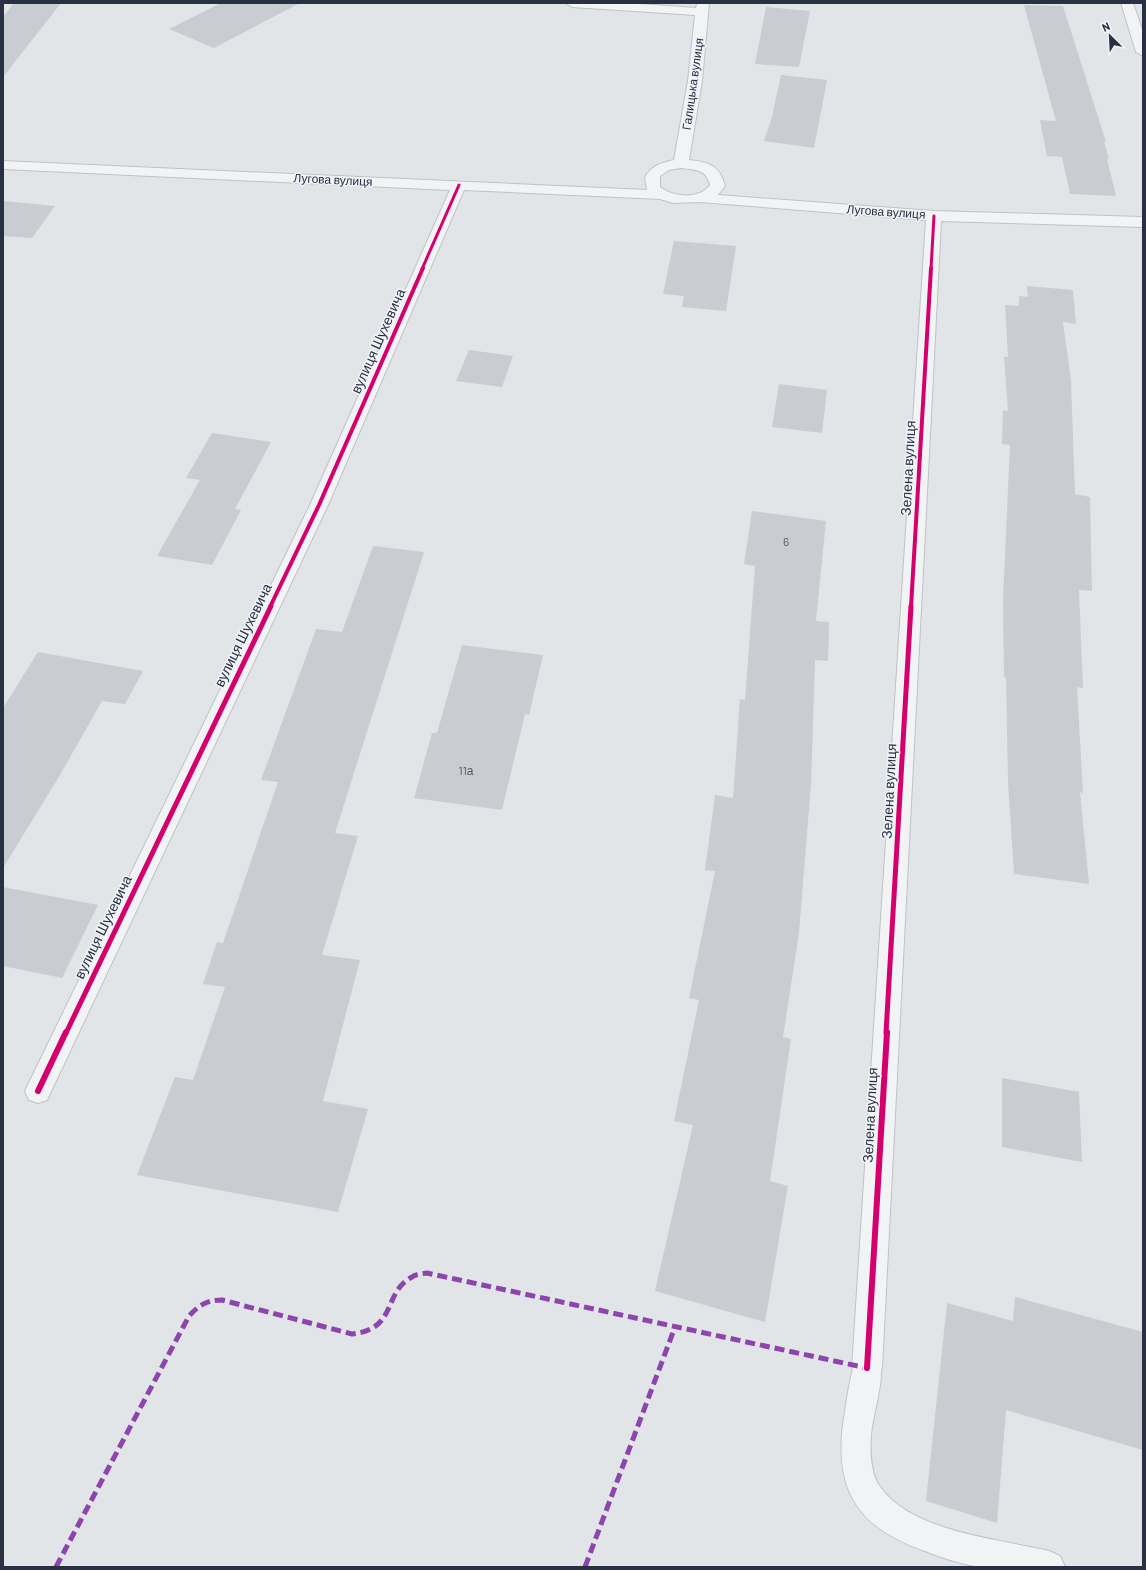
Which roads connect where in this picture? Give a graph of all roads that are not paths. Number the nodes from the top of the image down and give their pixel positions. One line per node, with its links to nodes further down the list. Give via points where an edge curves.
1 (572, 3): 3 (street)
2 (1126, 3): 4 (street)
3 (703, 7): 5 (street, Галицька вулиця, via 695,81)
4 (1143, 52)
5 (681, 164): 8 (street, via 660,169 653,175 651,182 654,189); 9 (street, via 704,168 713,173 718,180 717,188)
6 (3, 165): 7 (street, Лугова вулиця)
7 (459, 185): 8 (street, Лугова вулиця); 12 (street, вулиця Шухевича, via 319,505)
8 (662, 195): 9 (street, Лугова вулиця, via 674,199)
9 (701, 198): 10 (street, Лугова вулиця)
10 (934, 216): 11 (street, Лугова вулиця); 13 (street, Зелена вулиця, via 867,1368 856,1457 859,1478 868,1498 884,1515 909,1531 945,1543)
11 (1143, 222)
12 (38, 1091)
13 (1049, 1567)

